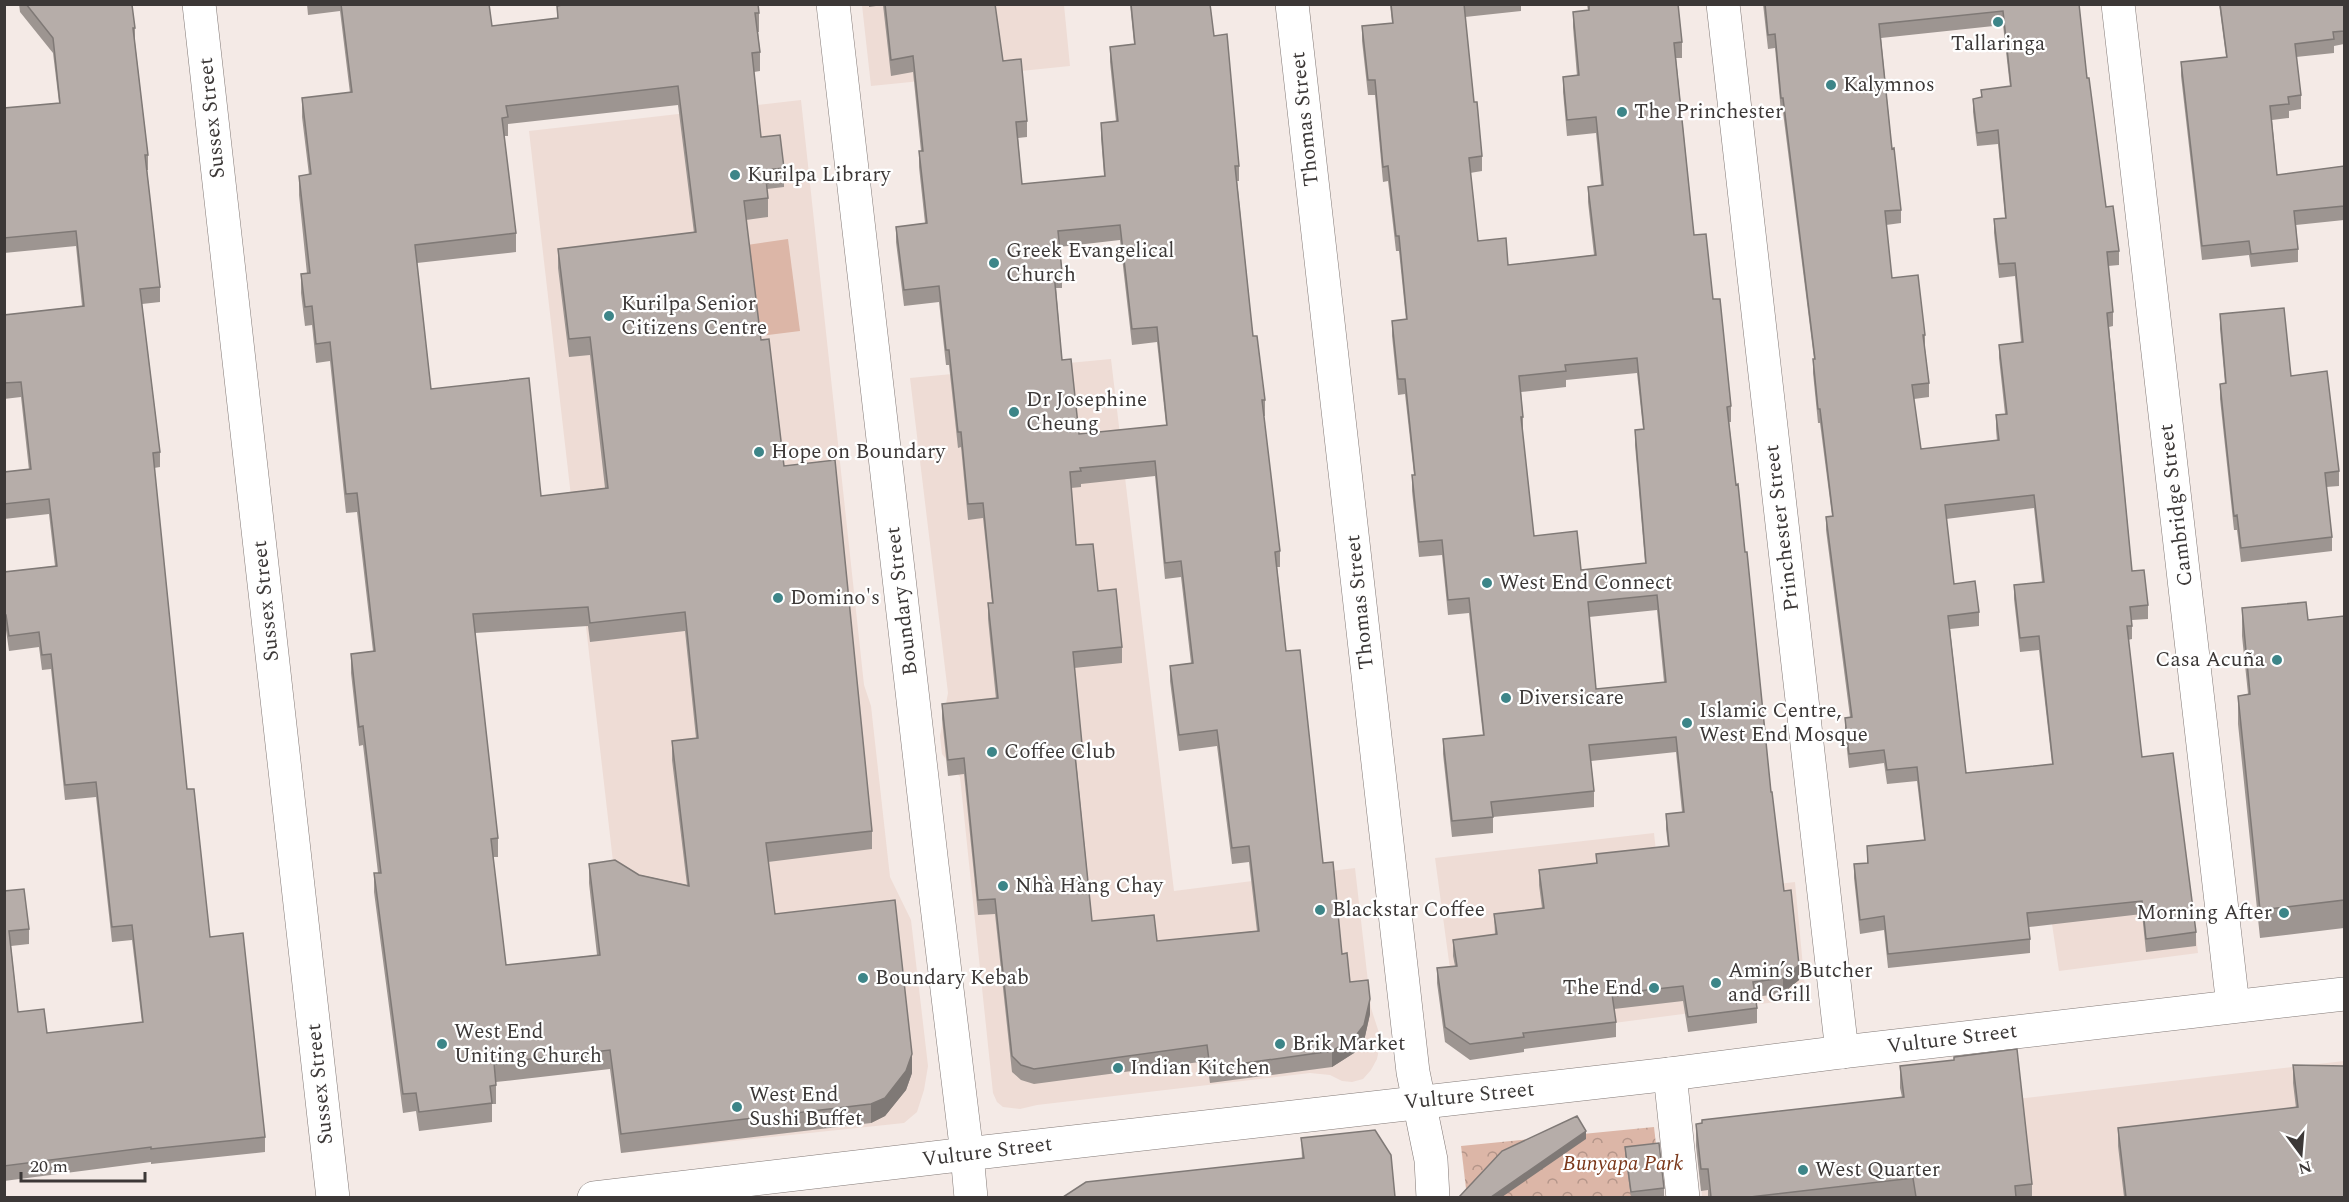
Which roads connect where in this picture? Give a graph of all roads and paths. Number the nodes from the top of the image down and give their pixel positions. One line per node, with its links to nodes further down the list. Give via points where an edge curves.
1 (199, 4): 12 (street, Sussex Street)
2 (833, 4): 11 (street, Boundary Street)
3 (1292, 4): 10 (street, Thomas Street, via 1413,1072)
4 (1722, 4): 8 (street, Princhester Street)
5 (2118, 4): 7 (street, Cambridge Street)
6 (2344, 994): 7 (street, Vulture Street)
7 (2233, 1005): 8 (street, Vulture Street)
8 (1842, 1052): 9 (street, Vulture Street)
9 (1670, 1074): 10 (street, Vulture Street); 16 (street)
10 (1420, 1102): 11 (street, Vulture Street); 15 (street, Thomas Street, via 1431,1160)
11 (967, 1154): 13 (street, Vulture Street); 14 (street, Boundary Street)
12 (333, 1197)
13 (594, 1197)
14 (971, 1197)
15 (1433, 1197)
16 (1683, 1197)

